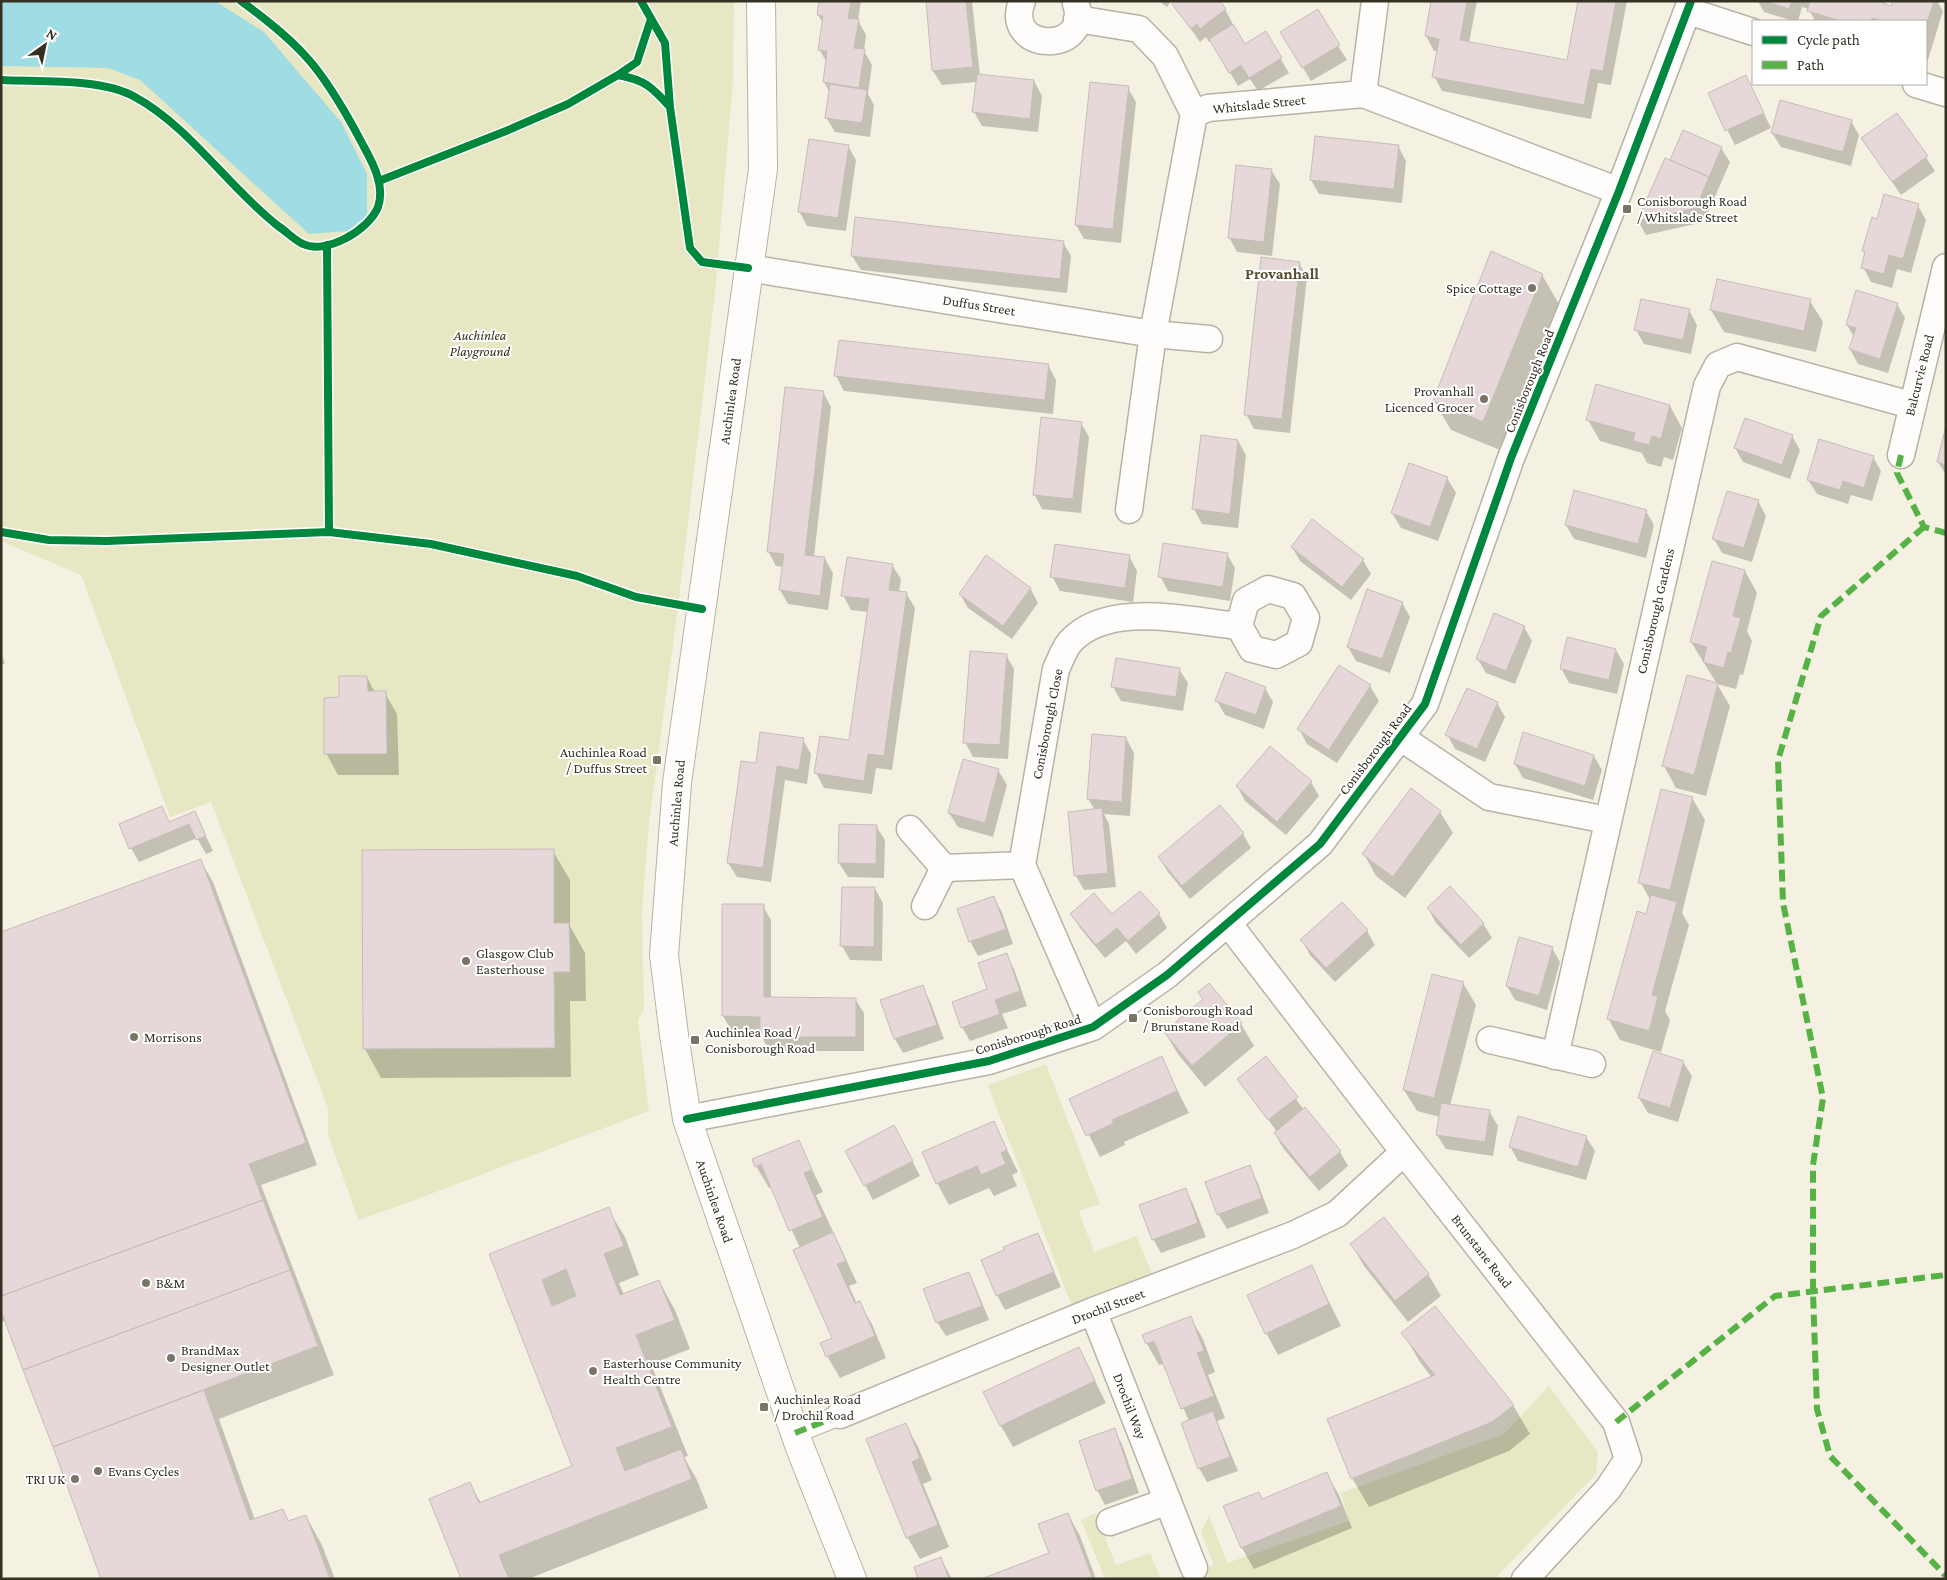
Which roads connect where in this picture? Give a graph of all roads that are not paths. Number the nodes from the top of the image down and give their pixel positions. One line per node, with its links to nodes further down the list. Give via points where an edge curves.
1 (761, 1): 13 (street, Auchinlea Road, via 763,168)
2 (1022, 1): 5 (street, via 1019,16 1022,25 1027,33 1043,42 1061,40 1074,28)
3 (1376, 1): 9 (street)
4 (1689, 6): 6 (street); 11 (street, Conisborough Road)
5 (1076, 10): 10 (street, via 1139,29 1165,56)
6 (1752, 32)
7 (1919, 85): 8 (street)
8 (1946, 93)
9 (1363, 94): 10 (street, Whitslade Street, via 1208,108); 11 (street, Whitslade Street)
10 (1194, 114): 14 (street, Whitslade Street)
11 (1619, 192): 20 (street, Conisborough Road, via 1511,458 1425,704)
12 (1946, 267): 16 (street, Balcurvie Road)
13 (748, 268): 14 (street, Duffus Street); 31 (street, Auchinlea Road, via 674,812 664,955)
14 (1153, 334): 15 (street, Duffus Street); 18 (street, Whitslade Street)
15 (1209, 339)
16 (1911, 405): 17 (street, Balcurvie Road); 21 (street, Conisborough Gardens, via 1737,357 1718,365 1707,386)
17 (1900, 455)
18 (1128, 510)
19 (1239, 626): 23 (street, Conisborough Close, via 1130,615 1095,622 1070,642 1056,669)
20 (1400, 737): 21 (street, via 1489,797); 26 (street, Conisborough Road, via 1320,844)
21 (1607, 820): 29 (street, Conisborough Gardens)
22 (910, 829): 24 (street)
23 (1022, 865): 24 (street); 27 (street)
24 (944, 868): 25 (street)
25 (925, 906)
26 (1228, 923): 27 (street, Conisborough Road, via 1167,975); 32 (street, Brunstane Road)
27 (1093, 1027): 31 (street, Conisborough Road, via 989,1062)
28 (1490, 1040): 29 (street)
29 (1555, 1056): 30 (street)
30 (1592, 1064)
31 (687, 1119): 35 (street, Auchinlea Road)
32 (1404, 1152): 33 (street, Drochil Street, via 1337,1214 1293,1235); 40 (street, Brunstane Road, via 1616,1422 1628,1460 1608,1489)
33 (1093, 1311): 34 (street, Drochil Street); 36 (street, Drochil Way)
34 (840, 1415): 35 (street, Drochil Street)
35 (795, 1433): 39 (street, Auchinlea Road)
36 (1168, 1501): 37 (street); 38 (street, Drochil Way)
37 (1110, 1522)
38 (1194, 1568)
39 (852, 1579)
40 (1525, 1579)

